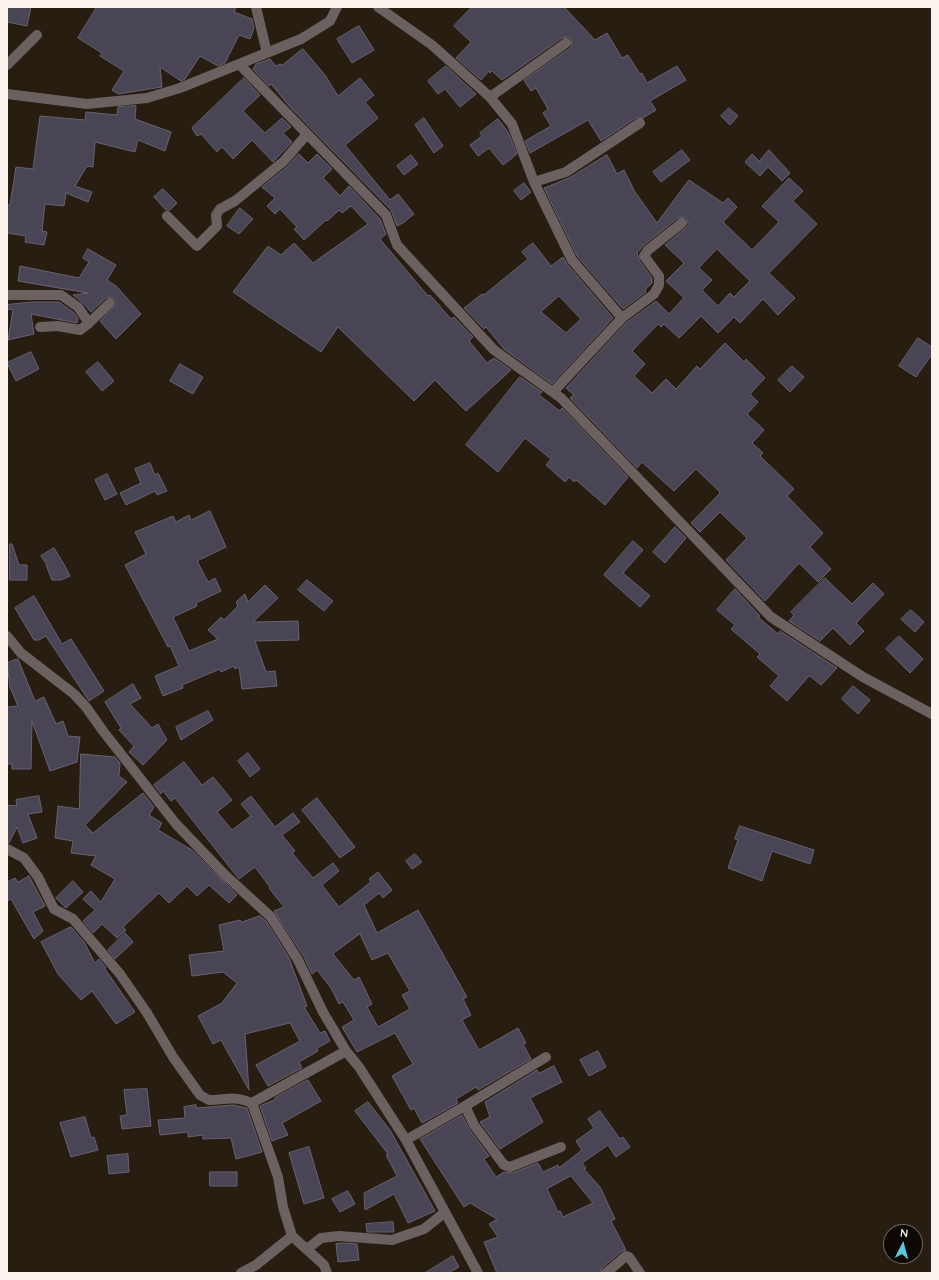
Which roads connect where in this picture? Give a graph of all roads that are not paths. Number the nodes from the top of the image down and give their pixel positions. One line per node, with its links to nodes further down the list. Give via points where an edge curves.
1 (256, 7): 6 (street)
2 (337, 7): 6 (street, via 330,21 301,39)
3 (378, 7): 10 (street, via 432,45)
4 (37, 35): 7 (street)
5 (566, 43): 10 (street)
6 (268, 53): 8 (street)
7 (7, 64)
8 (240, 65): 9 (street, via 147,98 105,104); 12 (street)
9 (7, 94)
10 (490, 97): 13 (street, via 512,124)
11 (640, 123): 13 (street, via 566,172)
12 (308, 134): 14 (street, via 284,161 235,201 220,209 216,215 217,226 197,246); 21 (street, via 386,215 397,245 494,350)
13 (534, 182): 18 (street, via 572,260)
14 (167, 216)
15 (682, 223): 18 (street, via 644,256 659,276 659,285 654,294)
16 (7, 295): 19 (street, via 61,295 78,307)
17 (110, 303): 19 (street)
18 (622, 318): 21 (street)
19 (89, 323): 20 (street, via 80,330 58,326)
20 (40, 327)
21 (553, 392): 23 (street, via 771,617 863,676)
22 (7, 636): 25 (street, via 21,654 74,694 176,824 225,875 271,917 298,960 323,1012)
23 (932, 714)
24 (7, 849): 27 (street, via 24,858 38,877 54,909 73,919 120,974 200,1095 209,1100 240,1098)
25 (346, 1051): 27 (street); 29 (street)
26 (546, 1057): 28 (street)
27 (252, 1103): 32 (street, via 278,1177)
28 (465, 1106): 29 (street); 30 (street, via 474,1125 504,1165 510,1167)
29 (406, 1140): 31 (street)
30 (562, 1147)
31 (444, 1213): 33 (street, via 424,1229 392,1240 339,1236 321,1238); 36 (street)
32 (292, 1236): 33 (street); 34 (street, via 256,1265)
33 (307, 1249): 35 (street, via 324,1265)
34 (241, 1273)
35 (327, 1273)
36 (478, 1273)
37 (606, 1273): 38 (street, via 626,1256)
38 (640, 1273)

